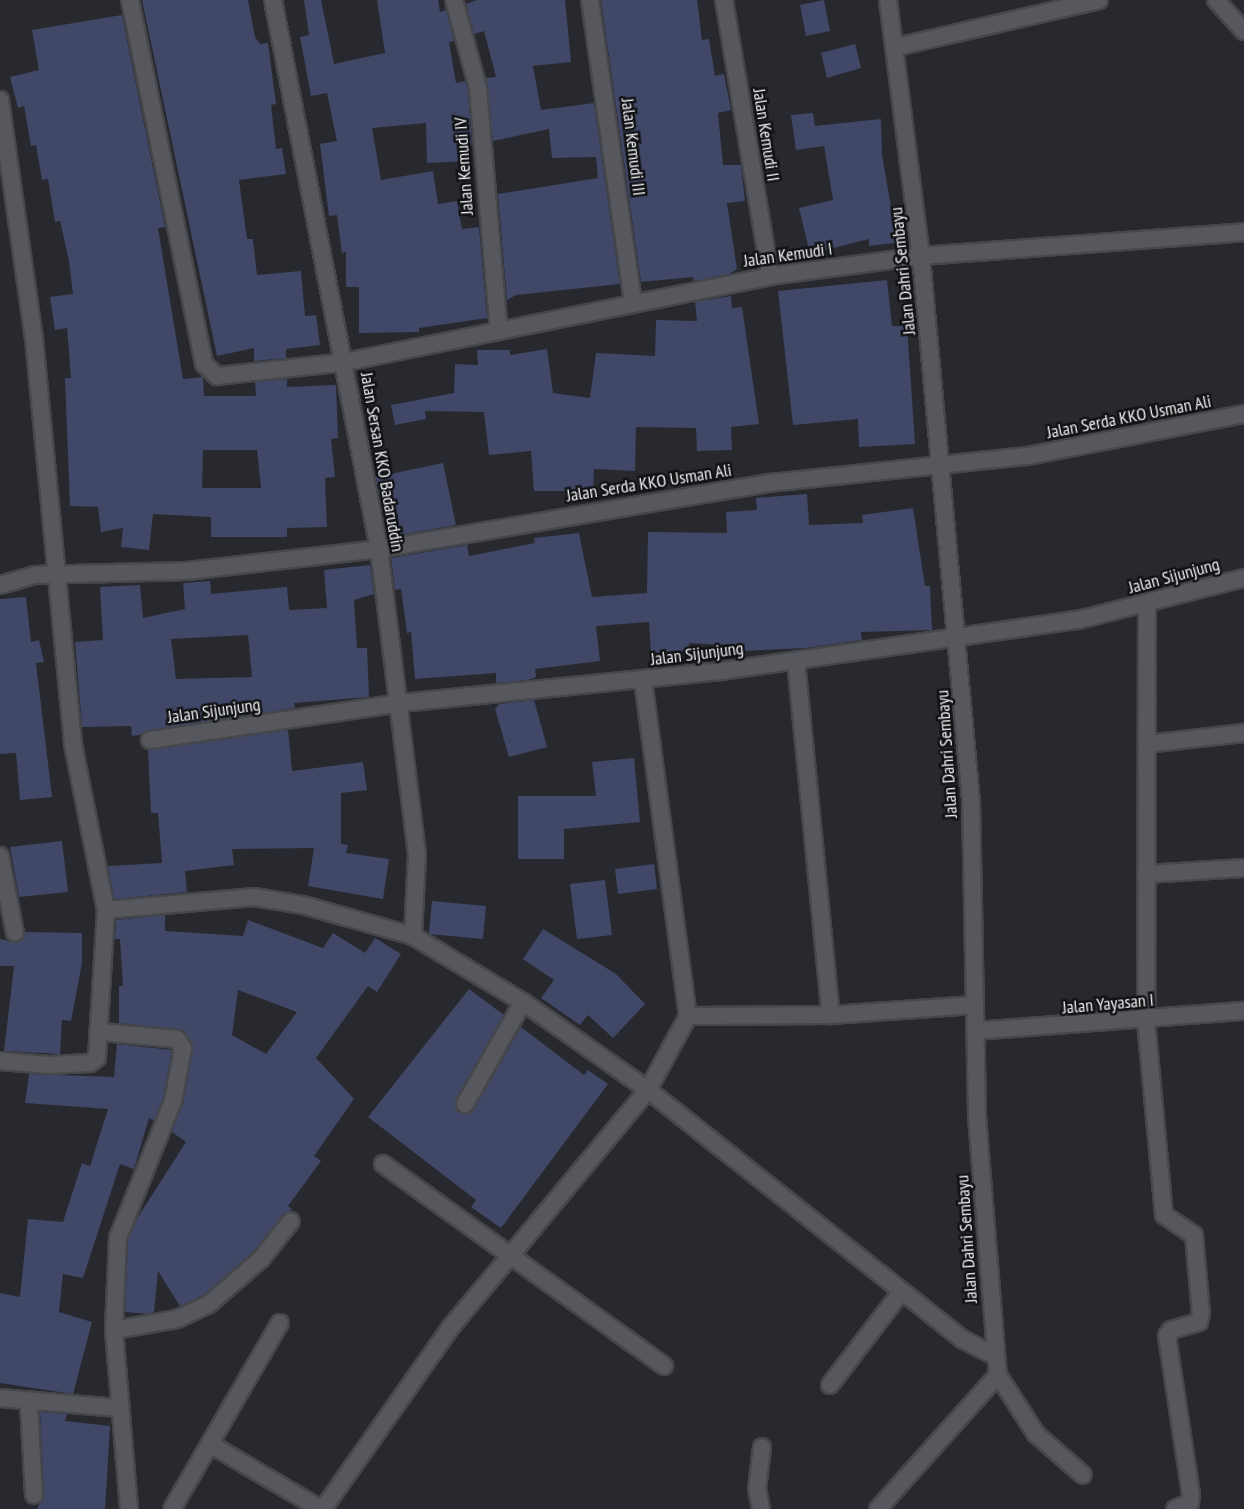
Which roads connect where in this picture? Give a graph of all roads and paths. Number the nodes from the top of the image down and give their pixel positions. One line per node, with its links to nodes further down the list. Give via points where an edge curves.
1 (130, 0): 18 (street, Jalan Kemudi I, via 207,369 223,376)
2 (273, 0): 18 (street, Jalan Sersan KKO Badaruddin)
3 (454, 0): 17 (street, Jalan Kemudi IV, via 478,88)
4 (591, 0): 16 (street, Jalan Kemudi III)
5 (724, 0): 15 (street, Jalan Kemudi II)
6 (888, 0): 10 (street, Jalan Dahri Sembayu)
7 (1099, 0): 10 (street)
8 (1216, 0): 9 (street)
9 (1244, 31)
10 (896, 47): 14 (street, Jalan Dahri Sembayu)
11 (0, 100): 12 (street)
12 (6, 188): 22 (street)
13 (1244, 232): 14 (street, Jalan Kemudi I)
14 (921, 256): 15 (street, Jalan Kemudi I); 20 (street, Jalan Dahri Sembayu)
15 (770, 276): 16 (street, Jalan Kemudi I)
16 (633, 301): 17 (street, Jalan Kemudi I)
17 (499, 331): 18 (street, Jalan Kemudi I)
18 (345, 362): 21 (street, Jalan Sersan KKO Badaruddin)
19 (1244, 414): 20 (street, Jalan Serda KKO Usman Ali)
20 (943, 468): 21 (street, Jalan Serda KKO Usman Ali, via 769,483); 26 (street, Jalan Dahri Sembayu)
21 (379, 549): 22 (street, Jalan Serda KKO Usman Ali, via 187,571); 29 (street, Jalan Sersan KKO Badaruddin)
22 (58, 574): 24 (street, Jalan Serda KKO Usman Ali, via 36,575); 37 (street, via 73,744)
23 (1244, 578): 25 (street, Jalan Sijunjung)
24 (0, 585)
25 (1147, 603): 26 (street, Jalan Sijunjung, via 1101,616); 32 (street)
26 (957, 637): 27 (street, Jalan Sijunjung); 41 (street, Jalan Dahri Sembayu, via 971,801)
27 (796, 661): 28 (street, Jalan Sijunjung); 44 (street)
28 (643, 680): 29 (street, Jalan Sijunjung); 43 (street)
29 (401, 703): 31 (street, Jalan Sijunjung); 39 (street, Jalan Sersan KKO Badaruddin, via 417,855)
30 (1244, 733): 32 (street)
31 (150, 740)
32 (1147, 744): 35 (street)
33 (0, 856): 36 (street)
34 (1244, 868): 35 (street)
35 (1146, 874): 45 (street)
36 (3, 883): 38 (street)
37 (106, 910): 39 (street, via 192,899 254,897 303,905); 47 (street)
38 (15, 933)
39 (413, 936): 40 (street)
40 (523, 1002): 49 (street); 50 (street)
41 (975, 1005): 44 (street); 46 (street, Jalan Dahri Sembayu)
42 (1244, 1011): 45 (street, Jalan Yayasan I)
43 (688, 1016): 44 (street); 49 (street)
44 (831, 1016)
45 (1146, 1021): 46 (street, Jalan Yayasan I); 73 (street, via 1164,1215 1194,1235 1202,1313 1199,1322 1171,1330 1167,1336 1192,1499)
46 (975, 1031): 57 (street, Jalan Dahri Sembayu, via 976,1116)
47 (102, 1032): 48 (street, via 97,1058 84,1063); 56 (street, via 177,1039 183,1048 173,1101 118,1238)
48 (0, 1061)
49 (648, 1090): 53 (street); 54 (street)
50 (465, 1104)
51 (383, 1164): 53 (street)
52 (291, 1221): 56 (street, via 261,1259 209,1304 177,1319)
53 (510, 1252): 58 (street); 70 (street, via 414,1376)
54 (902, 1292): 57 (street, via 962,1339); 60 (street)
55 (280, 1323): 64 (street)
56 (114, 1330): 63 (street)
57 (995, 1356): 59 (street, Jalan Dahri Sembayu)
58 (664, 1366)
59 (998, 1375): 66 (street, Jalan Dahri Sembayu, via 1036,1434); 72 (street)
60 (830, 1385)
61 (0, 1398): 62 (street)
62 (29, 1403): 63 (street); 67 (street)
63 (118, 1408): 68 (street)
64 (210, 1444): 69 (street); 70 (street)
65 (762, 1447): 71 (street, via 757,1489)
66 (1083, 1475)
67 (34, 1495)
68 (129, 1509)
69 (172, 1509)
70 (322, 1509)
71 (761, 1509)
72 (878, 1509)
73 (1175, 1509)

